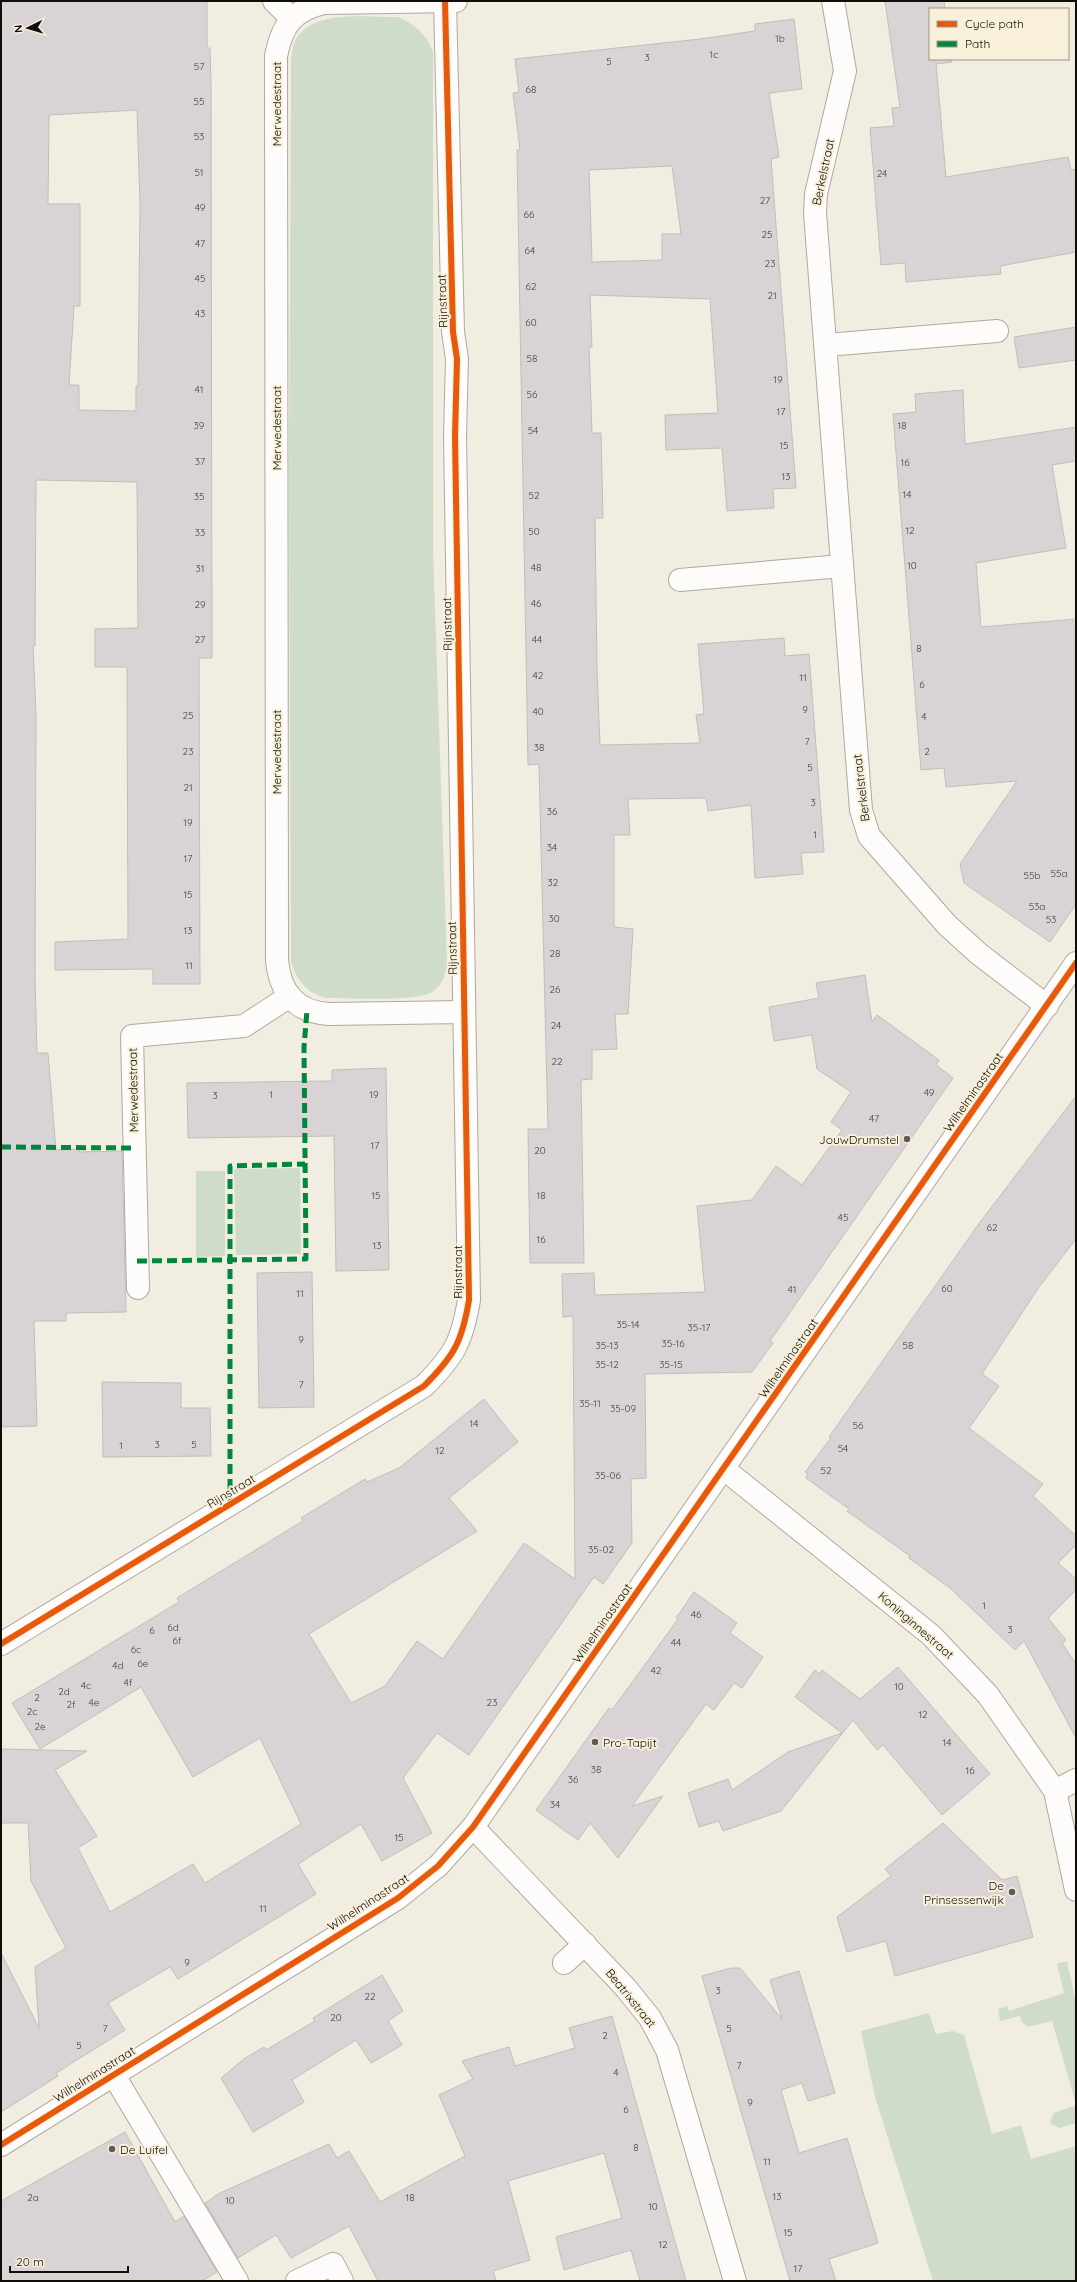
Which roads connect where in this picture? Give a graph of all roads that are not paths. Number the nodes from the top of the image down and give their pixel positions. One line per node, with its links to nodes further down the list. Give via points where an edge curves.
1 (274, 1): 4 (street)
2 (449, 1): 4 (street, Merwedestraat, via 324,3 305,8); 12 (street, Rijnstraat, via 454,332 457,359 455,436)
3 (833, 1): 6 (street, Berkelstraat, via 845,71 815,203)
4 (292, 19): 10 (street, Merwedestraat, via 282,31 276,56 277,960 282,985)
5 (997, 331): 6 (street)
6 (826, 345): 7 (street, Berkelstraat)
7 (842, 566): 8 (street); 11 (street, Berkelstraat, via 861,810 869,836 957,935)
8 (680, 580)
9 (1076, 963): 11 (street, Wilhelminastraat)
10 (290, 996): 12 (street, Merwedestraat, via 297,1004 318,1013); 13 (street, Merwedestraat, via 244,1026 132,1036)
11 (1047, 1006): 14 (street, Wilhelminastraat)
12 (464, 1012): 15 (street, Rijnstraat, via 469,1300 465,1325 456,1349 442,1369 424,1386)
13 (138, 1288)
14 (724, 1469): 17 (street, Koninginnestraat, via 931,1635 959,1662 992,1701); 18 (street, Wilhelminastraat)
15 (1, 1644)
16 (1076, 1780): 17 (street)
17 (1055, 1791): 19 (street, Koninginnestraat)
18 (473, 1827): 20 (street, Beatrixstraat); 22 (street, Wilhelminastraat, via 438,1866 398,1898)
19 (1076, 1890)
20 (585, 1944): 21 (street); 27 (street, Beatrixstraat, via 625,1986 650,2018 667,2050)
21 (564, 1963)
22 (113, 2074): 23 (street, Wilhelminastraat); 24 (street)
23 (1, 2145)
24 (236, 2281)
25 (297, 2281): 26 (street, via 333,2264)
26 (342, 2281)
27 (735, 2281)

